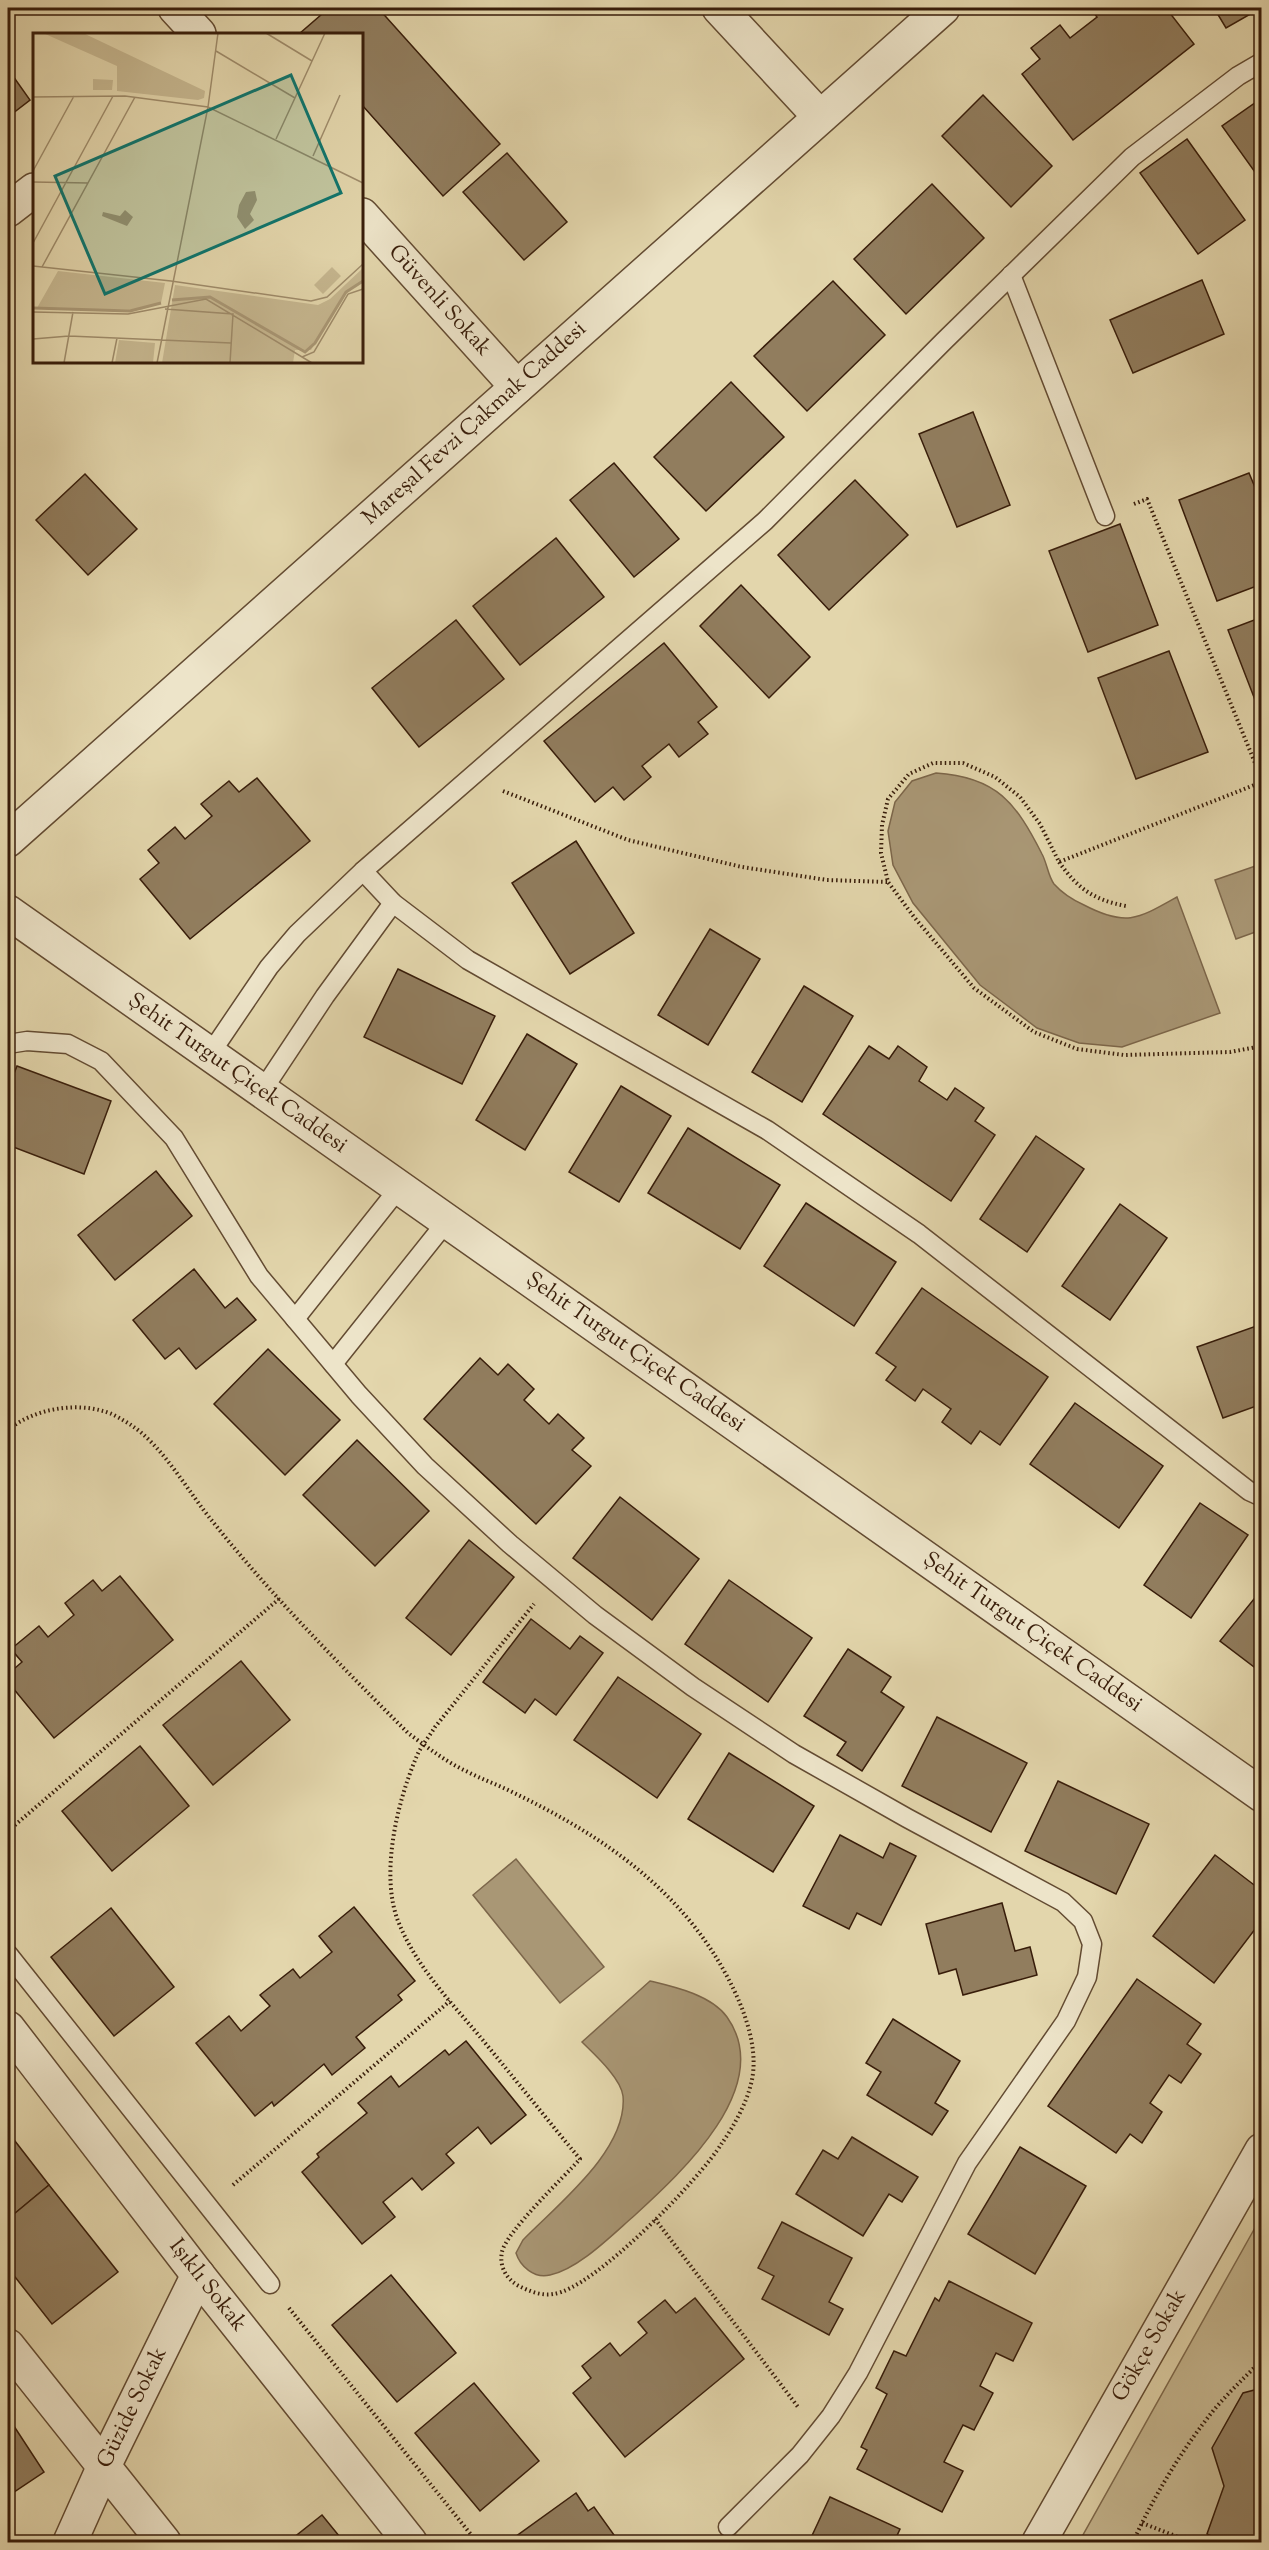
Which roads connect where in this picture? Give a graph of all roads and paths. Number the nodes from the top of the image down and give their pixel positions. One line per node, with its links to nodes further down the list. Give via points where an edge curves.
1 (175, 8): 4 (street)
2 (719, 8): 6 (street)
3 (943, 8): 6 (street, Mareşal Fevzi Çakmak Caddesi)
4 (198, 33)
5 (1262, 62): 10 (lane, via 1132,157)
6 (820, 117): 11 (street, Mareşal Fevzi Çakmak Caddesi)
7 (33, 191): 8 (street)
8 (8, 210)
9 (363, 216): 11 (street, Güvenli Sokak)
10 (1011, 275): 12 (lane); 13 (lane, via 765,521)
11 (517, 387): 15 (street, Mareşal Fevzi Çakmak Caddesi)
12 (1105, 516): 14 (path, via 1147,499)
13 (469, 778): 17 (lane); 18 (path, via 628,840 742,867 827,880)
14 (1262, 781): 16 (path)
15 (8, 840)
16 (1059, 862): 18 (path, via 1040,824 1020,797 995,777 963,764 933,763 909,774 888,799 881,853); 20 (path, via 1085,891 1103,902)
17 (363, 871): 19 (lane); 24 (lane, via 297,934 269,967)
18 (888, 882): 23 (path, via 974,988 1034,1032 1077,1049 1124,1055 1230,1052)
19 (393, 903): 25 (lane, via 324,996); 31 (lane, via 468,960 767,1130 919,1234 1249,1491)
20 (1126, 906)
21 (8, 912): 24 (street, Şehit Turgut Çiçek Caddesi)
22 (8, 1044): 28 (lane, via 68,1044 101,1061 174,1138 260,1276)
23 (1262, 1046)
24 (210, 1054): 25 (street, Şehit Turgut Çiçek Caddesi)
25 (261, 1091): 26 (street, Şehit Turgut Çiçek Caddesi)
26 (399, 1188): 27 (street, Şehit Turgut Çiçek Caddesi); 28 (lane)
27 (447, 1221): 29 (lane); 35 (street, Şehit Turgut Çiçek Caddesi)
28 (295, 1319): 29 (lane)
29 (333, 1364): 32 (lane, via 425,1466)
30 (8, 1430): 33 (path, via 40,1413 70,1407 103,1411 133,1426)
31 (1262, 1497)
32 (553, 1580): 34 (path); 47 (lane, via 693,1687 794,1754 1063,1902 1083,1921 1092,1944 1087,1977 1066,2021 967,2163 858,2373)
33 (280, 1598): 34 (path, via 318,1643 408,1733); 36 (path)
34 (424, 1744): 38 (path, via 416,1756 403,1797 389,1884 397,1920 411,1950); 42 (path, via 467,1772 585,1832 658,1884 715,1956 744,2013 754,2047 751,2082 740,2112 695,2180)
35 (1262, 1795)
36 (8, 1831)
37 (8, 1954): 41 (lane)
38 (450, 2001): 41 (path); 42 (path, via 580,2159 511,2234 502,2250 501,2266 513,2282 531,2292 552,2294 571,2289 616,2256)
39 (8, 2028): 43 (street, Işıklı Sokak)
40 (1262, 2150): 55 (street, Gökçe Sokak)
41 (208, 2207): 44 (lane)
42 (655, 2219): 47 (path)
43 (198, 2275): 48 (street, Güzide Sokak); 54 (street, Işıklı Sokak)
44 (270, 2284): 51 (path)
45 (8, 2346): 48 (street)
46 (1262, 2360): 49 (path, via 1214,2410 1182,2454)
47 (818, 2432): 50 (lane)
48 (104, 2466): 52 (street, Güzide Sokak); 53 (street)
49 (1142, 2523): 56 (path); 57 (path)
50 (728, 2527)
51 (472, 2537)
52 (70, 2542)
53 (164, 2542)
54 (410, 2542)
55 (1039, 2542)
56 (1133, 2542)
57 (1191, 2542)

